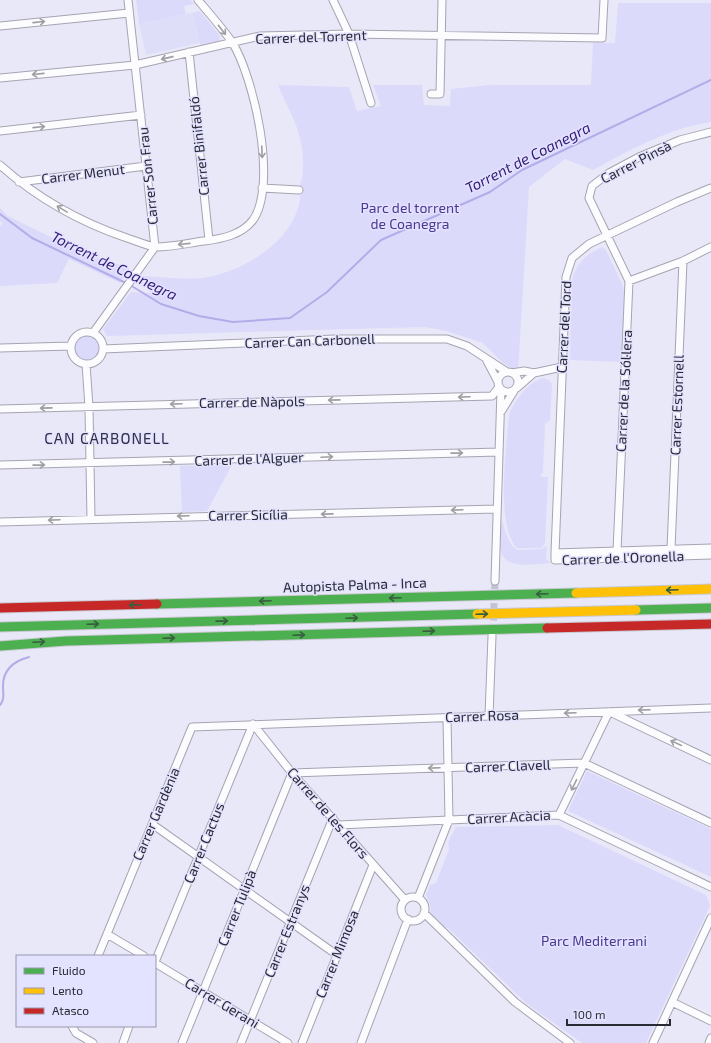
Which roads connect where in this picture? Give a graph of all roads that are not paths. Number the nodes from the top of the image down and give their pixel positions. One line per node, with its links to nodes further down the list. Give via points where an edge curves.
1 (128, 0): 6 (street, Carrer Son Frau)
2 (198, 0): 10 (street, one-way to 10)
3 (333, 0): 8 (street)
4 (442, 0): 9 (street)
5 (604, 0): 9 (street, Carrer del Torrent, via 602,38)
6 (129, 13): 7 (street, one-way to 6); 12 (street, Carrer Son Frau)
7 (0, 26)
8 (349, 34): 9 (street, Carrer del Torrent); 10 (street, Carrer del Torrent, via 260,36); 15 (street)
9 (442, 37): 14 (street, via 440,94)
10 (232, 43): 11 (street, Carrer del Torrent); 22 (street, one-way to 22, via 256,105 261,143)
11 (189, 52): 12 (street, Carrer del Torrent, one-way to 12); 26 (street, Carrer Binifaldó)
12 (135, 65): 13 (street, Carrer del Torrent, one-way to 13); 16 (street, Carrer Son Frau)
13 (0, 78)
14 (431, 94)
15 (371, 103)
16 (141, 115): 17 (street, one-way to 16); 20 (street, Carrer Son Frau)
17 (0, 131)
18 (711, 132): 25 (street, Carrer Pinsà, via 680,140 639,157 609,173 592,186 589,198)
19 (0, 165): 21 (street)
20 (146, 166): 21 (street, Carrer Menut); 27 (street, Carrer Son Frau)
21 (20, 182): 27 (street, one-way to 21, via 107,232 73,216)
22 (262, 188): 24 (street); 26 (street, via 260,203 252,221 230,235)
23 (711, 188): 25 (street, Carrer del Tord)
24 (299, 190)
25 (608, 236): 30 (street, Carrer de la Sól·lera); 37 (street, Carrer del Tord, via 589,244 572,258 566,277)
26 (209, 240): 27 (street, one-way to 27)
27 (155, 247): 31 (street)
28 (711, 247): 29 (street)
29 (683, 261): 30 (street); 52 (street, Carrer Estornell)
30 (630, 281): 53 (street, Carrer de la Sól·lera)
31 (93, 333): 32 (street, via 79,334); 34 (street, via 100,340)
32 (71, 346): 33 (street); 36 (street, via 76,360)
33 (0, 348)
34 (103, 349): 35 (street, Carrer Can Carbonell, via 424,337 447,338 467,346); 36 (street, via 95,361)
35 (487, 360): 38 (street); 40 (street, Carrer Can Carbonell)
36 (86, 364): 42 (street)
37 (562, 367): 39 (street); 54 (street, Carrer del Tord)
38 (510, 372): 39 (street); 40 (street, via 500,376); 41 (street, via 518,379)
39 (534, 373): 41 (street)
40 (499, 386): 41 (street, via 506,392); 42 (street, Carrer de Nàpols, one-way to 42, via 492,396); 44 (street)
41 (516, 389): 44 (street)
42 (89, 407): 43 (street, Carrer de Nàpols, one-way to 43); 46 (street)
43 (0, 409)
44 (501, 412): 45 (street)
45 (499, 452): 46 (street, Carrer de l'Alguer, one-way to 45); 48 (street)
46 (90, 464): 47 (street, Carrer de l'Alguer, one-way to 46); 49 (street)
47 (0, 465)
48 (496, 509): 49 (street, Carrer Sicília, one-way to 49); 56 (street)
49 (91, 519): 50 (street, Carrer Sicília, one-way to 50)
50 (0, 522)
51 (711, 548): 52 (street, Carrer de l'Oronella)
52 (671, 549): 53 (street, Carrer de l'Oronella)
53 (617, 551): 54 (street, Carrer de l'Oronella)
54 (555, 553): 55 (street, Carrer de l'Oronella, via 555,560)
55 (711, 555)
56 (495, 581)
57 (711, 589): 58 (highway, Autopista Palma - Inca, one-way to 58)
58 (0, 608)
59 (711, 608): 61 (highway, one-way to 59)
60 (711, 624): 65 (highway, one-way to 60, via 66,641)
61 (54, 626): 62 (highway); 63 (highway)
62 (0, 627)
63 (0, 636)
64 (492, 636): 68 (street)
65 (0, 646)
66 (711, 708): 67 (street, Carrer Rosa, one-way to 67)
67 (609, 712): 68 (street, Carrer Rosa, one-way to 68); 71 (street, one-way to 67); 72 (street)
68 (489, 716): 69 (street, Carrer Rosa)
69 (447, 717): 70 (street, Carrer Rosa); 73 (street)
70 (253, 724): 74 (street, Carrer de les Flors); 79 (street, Carrer Gardènia, via 192,727); 81 (street, Carrer Cactus)
71 (711, 760)
72 (584, 763): 73 (street, Carrer Clavell); 75 (street, one-way to 75); 78 (street, Carrer Clavell)
73 (447, 768): 74 (street, Carrer Clavell, one-way to 74); 77 (street)
74 (292, 773): 76 (street, Carrer de les Flors); 84 (street, Carrer Tulipà)
75 (559, 815): 77 (street, Carrer Acàcia); 83 (street, Carrer Acàcia)
76 (333, 818): 80 (street, Carrer de les Flors); 90 (street, Carrer Estranys)
77 (449, 820): 80 (street, Carrer Acàcia); 85 (street)
78 (711, 823)
79 (152, 824): 81 (street); 91 (street, Carrer Gardènia)
80 (339, 825): 82 (street, Carrer de les Flors)
81 (199, 857): 84 (street); 95 (street, Carrer Cactus)
82 (373, 865): 86 (street, Carrer de les Flors); 94 (street, Carrer Mimosa)
83 (711, 887)
84 (245, 890): 90 (street); 97 (street, Carrer Tulipà)
85 (418, 898): 86 (street, via 410,897); 87 (street, via 424,905)
86 (405, 900): 89 (street, via 401,911)
87 (424, 913): 89 (street, via 416,920); 111 (street, via 515,1002)
88 (711, 918): 98 (street)
89 (408, 919): 110 (street)
90 (290, 922): 94 (street); 99 (street, Carrer Estranys)
91 (107, 934): 92 (street, Carrer Gardènia); 93 (street)
92 (98, 955)
93 (142, 955)
94 (337, 955): 109 (street, Carrer Mimosa)
95 (156, 960)
96 (156, 963): 97 (street, Carrer Gerani)
97 (203, 992): 99 (street, Carrer Gerani); 106 (street, Carrer Tulipà)
98 (672, 1002): 100 (street); 112 (street)
99 (250, 1020): 107 (street, Carrer Estranys); 108 (street, Carrer Gerani)
100 (711, 1021)
101 (72, 1027): 104 (street, via 76,1033)
102 (129, 1027): 105 (street)
103 (711, 1038): 113 (street)
104 (93, 1043)
105 (122, 1043)
106 (182, 1043)
107 (241, 1043)
108 (288, 1043)
109 (302, 1043)
110 (361, 1043)
111 (570, 1043)
112 (653, 1043)
113 (709, 1043)

